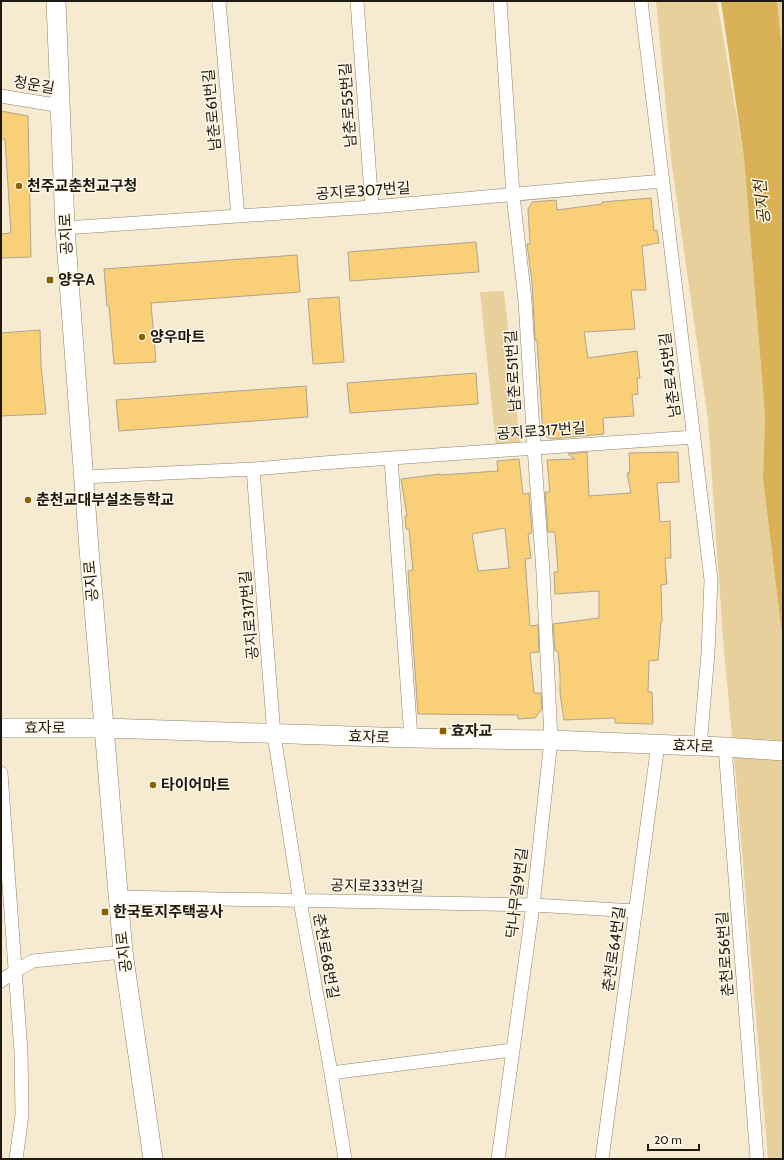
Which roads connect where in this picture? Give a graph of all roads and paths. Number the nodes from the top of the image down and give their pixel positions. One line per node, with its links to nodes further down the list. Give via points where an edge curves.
1 (56, 1): 7 (street, 공지로)
2 (219, 1): 11 (street, 남춘로61번길)
3 (357, 1): 10 (street, 남춘로55번길)
4 (500, 1): 9 (street, 남춘로51번길)
5 (641, 1): 8 (street, 남춘로45번길)
6 (1, 96): 7 (street, 청운길)
7 (61, 106): 12 (street, 공지로)
8 (663, 181): 9 (street, 공지로307번길); 13 (street, 남춘로45번길)
9 (513, 195): 10 (street, 공지로307번길); 14 (street, 남춘로51번길, via 525,300)
10 (372, 207): 11 (street, 공지로307번길)
11 (238, 216): 12 (street, 공지로307번길)
12 (65, 228): 17 (street, 공지로)
13 (694, 437): 14 (street, 공지로317번길); 24 (street, 남춘로45번길, via 711,580)
14 (534, 447): 15 (street, 공지로317번길); 22 (street, 남춘로51번길)
15 (390, 458): 16 (street, 공지로317번길); 21 (street)
16 (253, 469): 17 (street, 공지로317번길); 20 (street, 공지로317번길)
17 (83, 477): 19 (street, 공지로)
18 (1, 728): 19 (street, 효자로)
19 (105, 728): 20 (street, 효자로); 28 (street, 공지로)
20 (274, 735): 21 (street, 효자로); 29 (street, 춘천로68번길)
21 (411, 738): 22 (street, 효자로)
22 (552, 740): 23 (street, 효자로); 30 (street, 닥나무길9번길)
23 (658, 744): 24 (street, 효자로); 31 (street, 춘천로64번길)
24 (700, 746): 25 (street, 효자로)
25 (731, 748): 26 (street, 효자로); 42 (street, 춘천로56번길)
26 (783, 751)
27 (1, 773): 33 (street)
28 (118, 897): 29 (street, 공지로333번길); 32 (street, 공지로)
29 (300, 901): 30 (street, 공지로333번길); 36 (street, 춘천로68번길)
30 (533, 905): 31 (street, 공지로333번길); 35 (street, 닥나무길9번길)
31 (636, 911): 41 (street, 춘천로64번길)
32 (123, 952): 33 (street, via 33,961); 38 (street, 공지로)
33 (15, 971): 34 (street); 37 (street, via 21,1052 22,1115)
34 (1, 981)
35 (512, 1050): 36 (street); 40 (street, 닥나무길9번길)
36 (331, 1073): 39 (street, 춘천로68번길)
37 (16, 1159)
38 (153, 1159)
39 (345, 1159)
40 (498, 1159)
41 (602, 1159)
42 (757, 1159)

